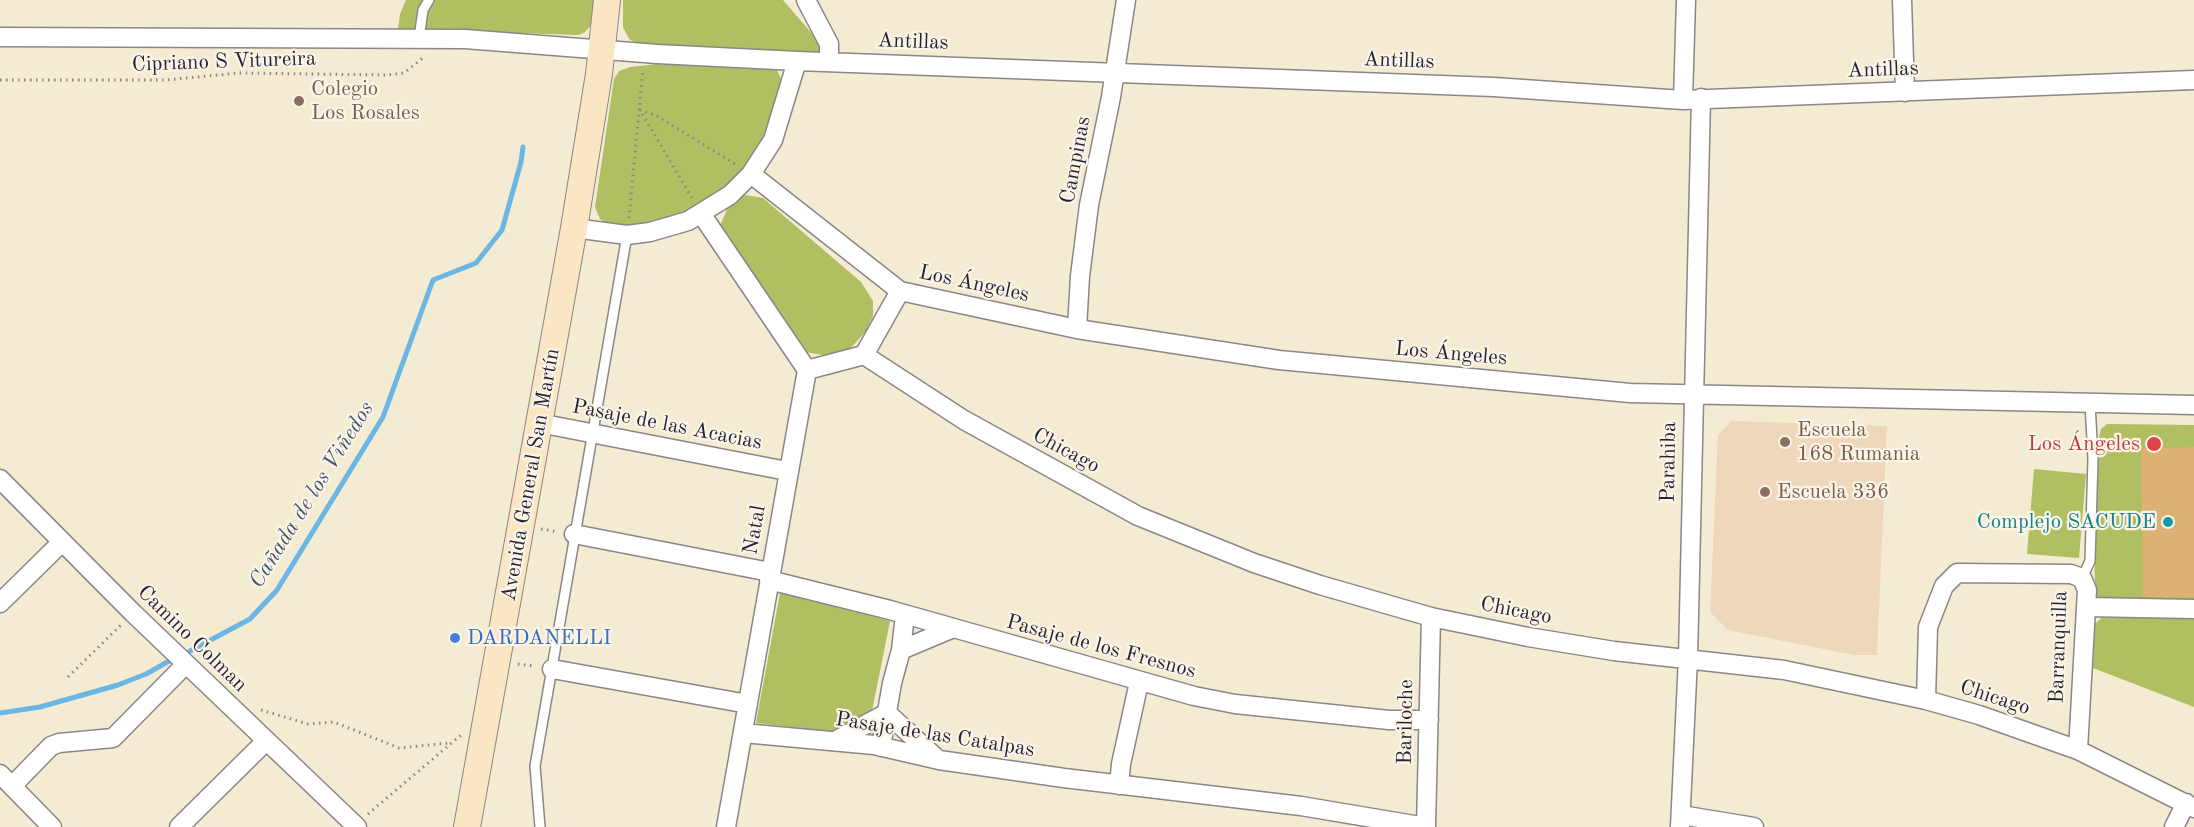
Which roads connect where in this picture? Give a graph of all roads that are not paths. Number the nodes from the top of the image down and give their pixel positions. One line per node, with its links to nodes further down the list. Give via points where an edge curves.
1 (429, 0): 8 (lane, via 423,10)
2 (607, 0): 9 (main road, Avenida General San Martín)
3 (806, 0): 11 (street, via 829,44)
4 (1126, 0): 12 (street, Campinas)
5 (1686, 0): 15 (street, Parahiba)
6 (1902, 0): 14 (street)
7 (0, 37): 8 (street, Antillas)
8 (424, 38): 9 (street, Antillas)
9 (602, 49): 10 (street, Antillas); 18 (main road, Avenida General San Martín)
10 (797, 61): 11 (street, Antillas); 16 (street, via 781,121)
11 (829, 62): 12 (street, Antillas)
12 (1115, 72): 15 (street, Antillas); 21 (street, Campinas, via 1089,205)
13 (2194, 80): 14 (street, Antillas)
14 (1905, 92): 15 (street, Antillas)
15 (1692, 99): 24 (street, Parahiba)
16 (751, 174): 17 (street); 20 (street, Los Ángeles)
17 (702, 215): 19 (street, via 669,228); 23 (street)
18 (574, 228): 19 (street); 27 (main road, Avenida General San Martín)
19 (627, 235): 28 (lane)
20 (900, 291): 21 (street, Los Ángeles); 22 (street)
21 (1077, 329): 24 (street, Los Ángeles, via 1278,360 1630,393)
22 (864, 355): 23 (street); 39 (street, Chicago, via 964,420 1138,516 1263,566)
23 (807, 370): 29 (street, Natal)
24 (1693, 394): 25 (street, Los Ángeles); 42 (street, Parahiba)
25 (2090, 403): 26 (street, Los Ángeles); 34 (lane, Barranquilla, via 2090,561)
26 (2194, 405)
27 (539, 423): 28 (street, Pasaje de las Acacias); 63 (main road, Avenida General San Martín)
28 (593, 434): 29 (street, Pasaje de las Acacias); 31 (lane)
29 (788, 471): 33 (street, Natal)
30 (0, 479): 32 (street, Camino Colman)
31 (574, 534): 33 (street, Pasaje de los Fresnos); 44 (lane)
32 (62, 542): 35 (street); 43 (street, Camino Colman)
33 (770, 576): 38 (street, Pasaje de los Fresnos); 47 (street, Natal)
34 (2082, 578): 36 (street, Barranquilla, via 2087,590); 46 (street, via 2071,573 1958,573 1944,586 1928,627)
35 (0, 603)
36 (2086, 607): 37 (street); 54 (street, Barranquilla)
37 (2194, 609)
38 (905, 615): 40 (street, Pasaje de los Fresnos); 41 (street)
39 (1431, 617): 42 (street, Chicago, via 1614,651); 49 (street, Bariloche)
40 (951, 629): 41 (street); 45 (street, Pasaje de los Fresnos)
41 (901, 650): 48 (street)
42 (1688, 657): 46 (street, Chicago, via 1803,673); 59 (street, Parahiba)
43 (186, 664): 51 (street, Camino Colman); 56 (street, via 113,738 51,746)
44 (552, 669): 47 (street); 64 (lane, via 535,766)
45 (1139, 681): 49 (street, Pasaje de los Fresnos, via 1235,704 1389,720); 57 (street)
46 (1926, 700): 54 (street, Chicago)
47 (748, 704): 50 (street, Natal)
48 (887, 713): 52 (street); 53 (street); 55 (street)
49 (1429, 720): 66 (street, Bariloche)
50 (743, 733): 52 (street, Pasaje de las Catalpas); 65 (street, Natal)
51 (266, 741): 60 (street, Camino Colman); 62 (street)
52 (835, 741): 53 (street, Pasaje de las Catalpas)
53 (881, 747): 55 (street, Pasaje de las Catalpas)
54 (2078, 750): 58 (street, Chicago)
55 (939, 760): 57 (street, Pasaje de las Catalpas)
56 (6, 780): 61 (street)
57 (1119, 785): 66 (street, Pasaje de las Catalpas, via 1248,799)
58 (2190, 805): 68 (street)
59 (1680, 821): 67 (street)
60 (356, 826)
61 (52, 827)
62 (179, 827)
63 (467, 827)
64 (540, 827)
65 (726, 827)
66 (1426, 827)
67 (1754, 827)
68 (2174, 827)

